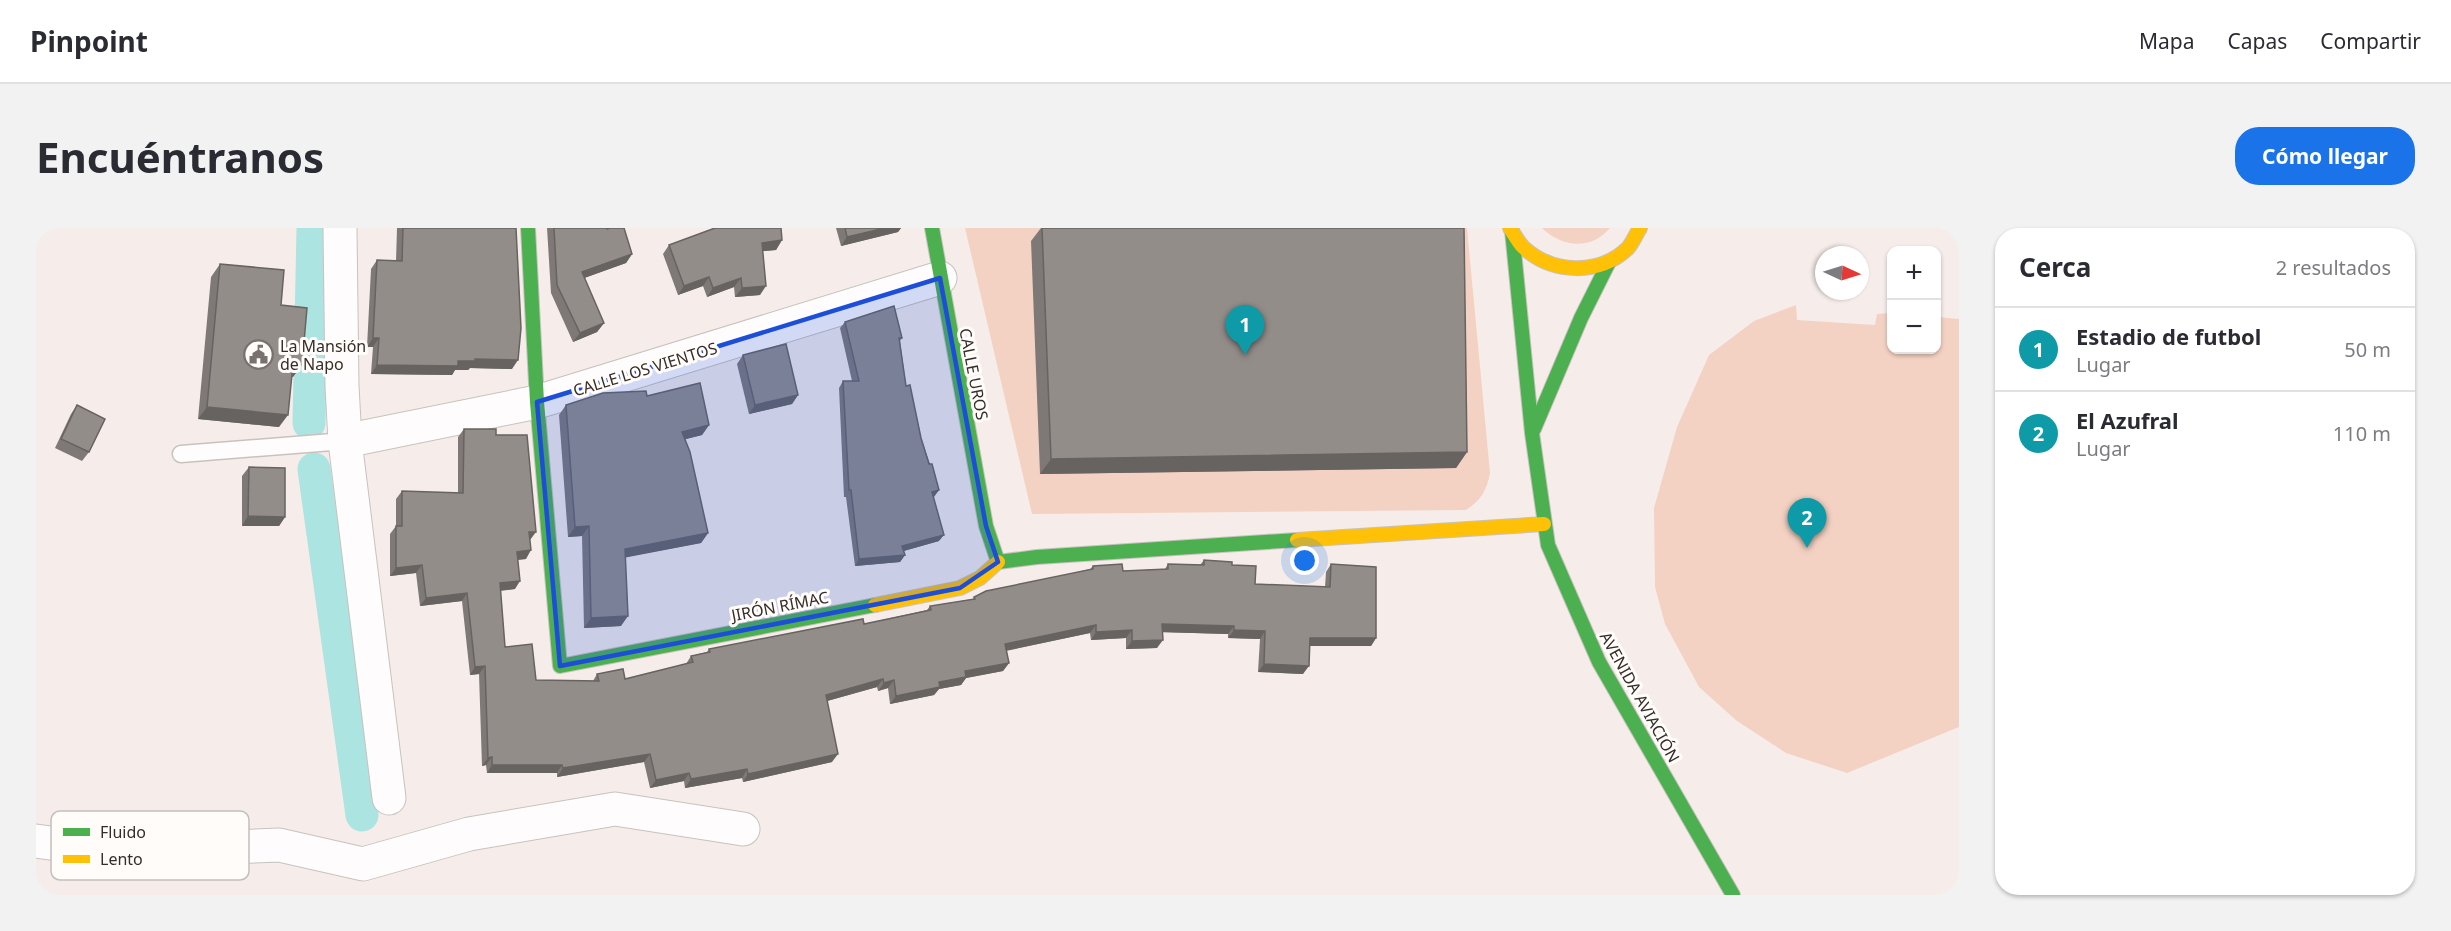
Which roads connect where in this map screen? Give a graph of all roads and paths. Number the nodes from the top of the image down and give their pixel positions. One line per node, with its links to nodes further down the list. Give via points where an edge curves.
1 (340, 228): 11 (street)
2 (528, 228): 9 (street)
3 (932, 228): 8 (street, CALLE UROS)
4 (1651, 228): 6 (street)
5 (1511, 230): 7 (street, via 1525,250 1543,263 1565,270); 10 (street, AVENIDA AVIACIÓN)
6 (1638, 233): 7 (street)
7 (1609, 262): 10 (street)
8 (940, 278): 9 (street, CALLE LOS VIENTOS); 14 (street, CALLE UROS, via 986,526)
9 (537, 402): 11 (street, CALLE LOS VIENTOS); 14 (street, JIRÓN RÍMAC, via 560,666 960,588 980,578)
10 (1532, 434): 13 (street, AVENIDA AVIACIÓN)
11 (345, 441): 12 (lane); 15 (street)
12 (181, 454)
13 (1544, 524): 14 (street); 20 (street, AVENIDA AVIACIÓN, via 1548,545 1599,662)
14 (998, 562)
15 (388, 798)
16 (744, 829): 19 (street, via 615,809 469,834 363,864 279,846)
17 (36, 840): 18 (street)
18 (51, 842)
19 (249, 847)
20 (1733, 895)

